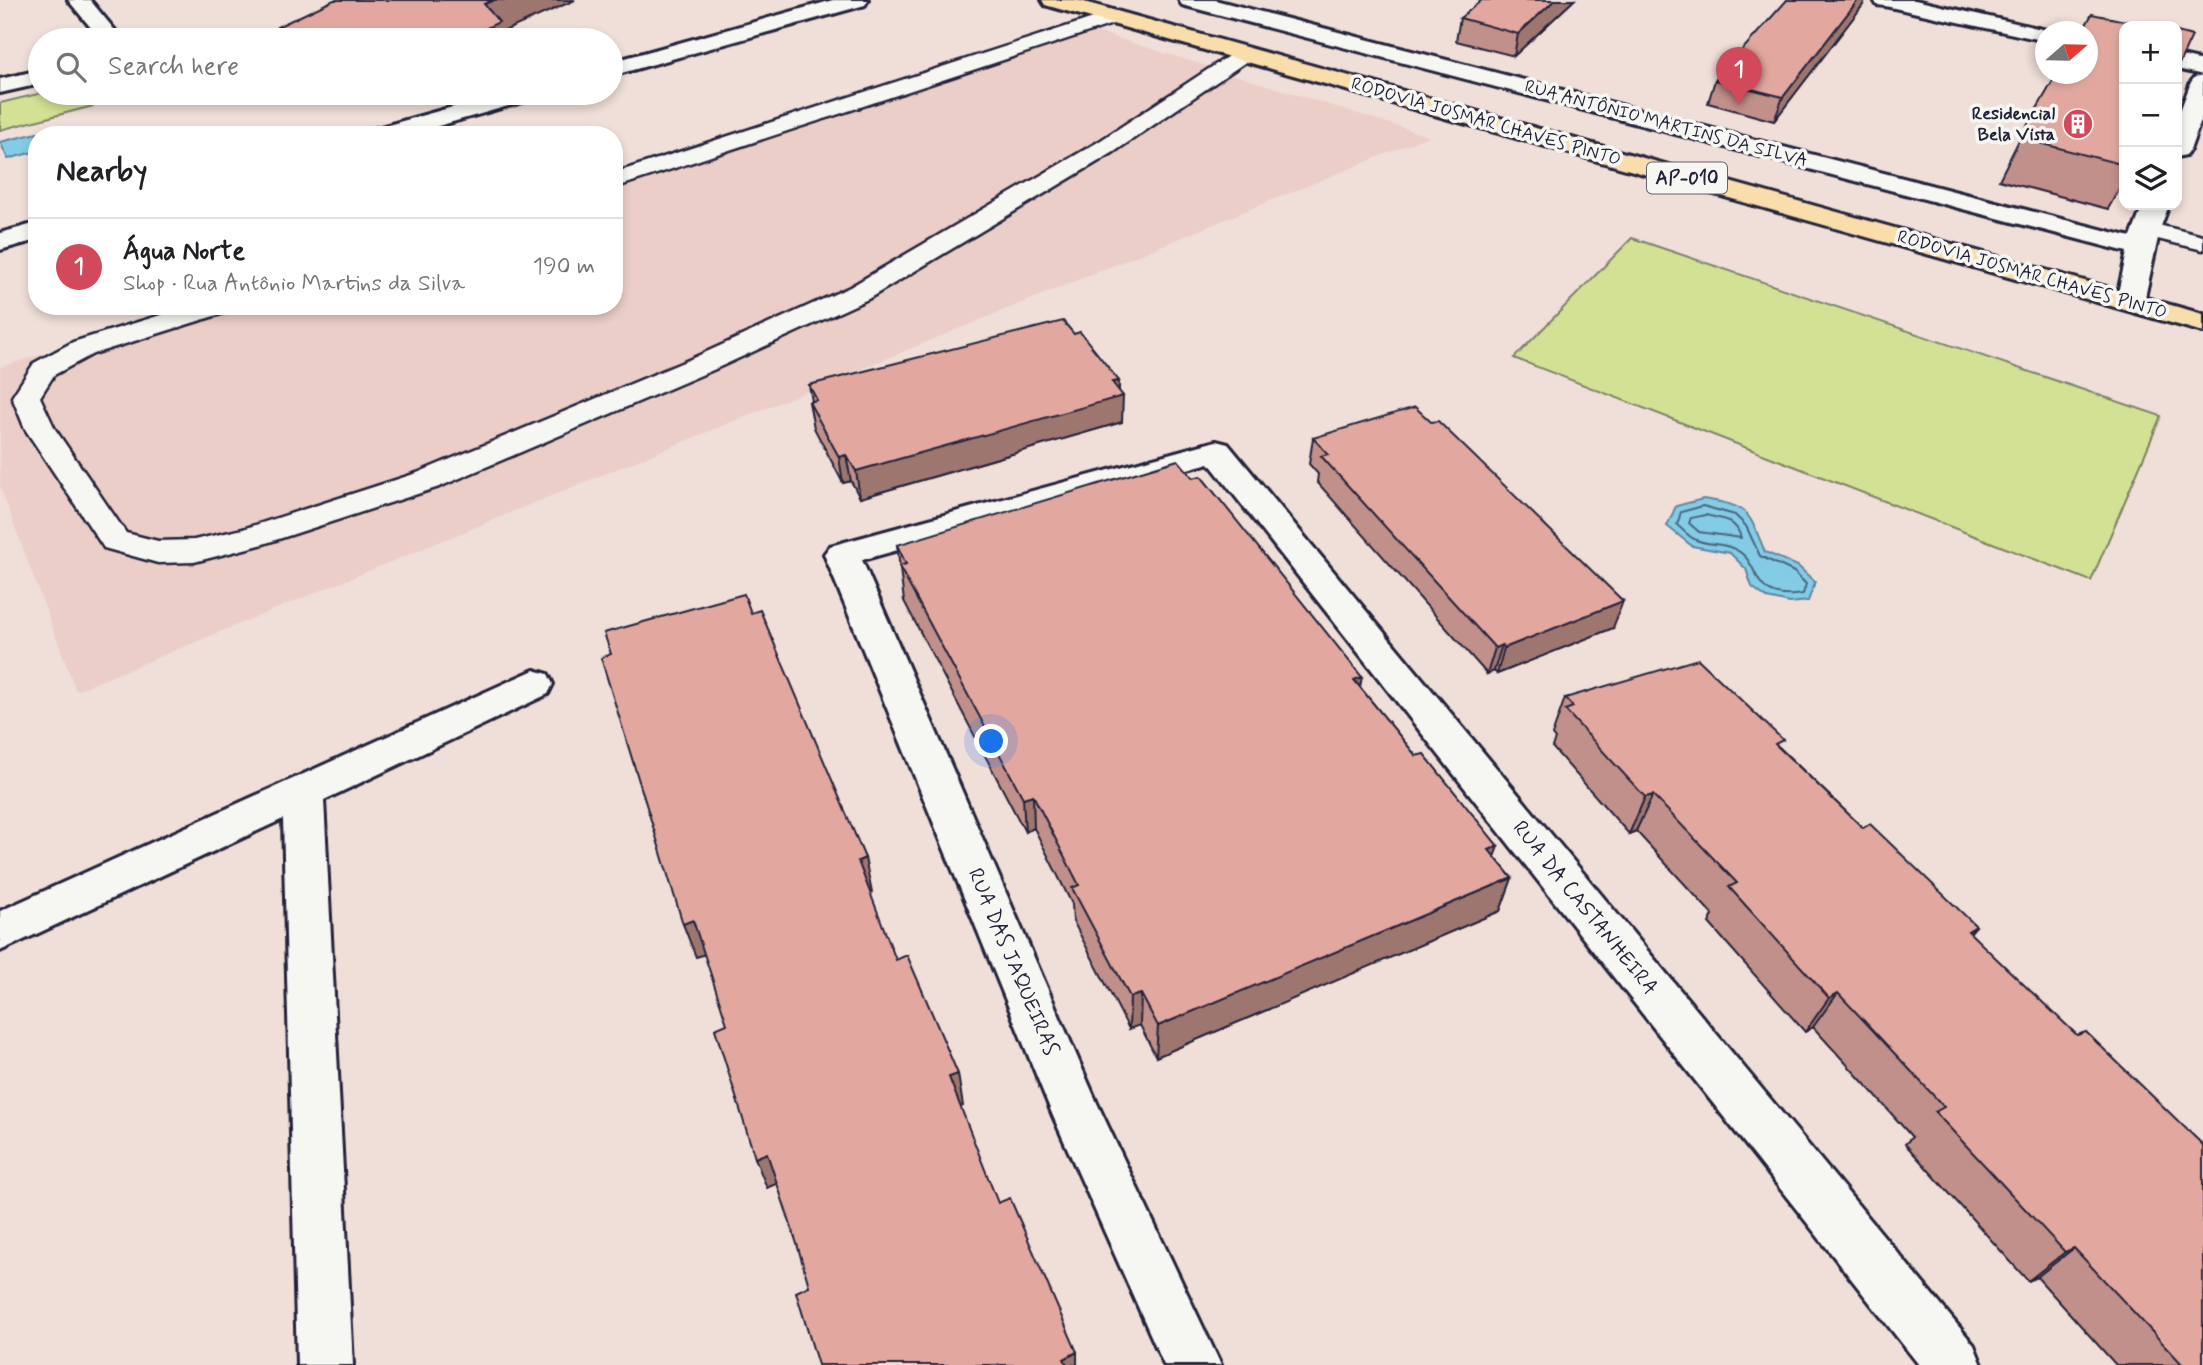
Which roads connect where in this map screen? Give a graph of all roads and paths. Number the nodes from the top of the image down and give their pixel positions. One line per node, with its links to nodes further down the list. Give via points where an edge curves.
1 (79, 0): 7 (street)
2 (857, 0): 12 (street)
3 (1053, 0): 6 (main road, RODOVIA JOSMAR CHAVES PINTO / AP-010)
4 (1885, 0): 9 (street)
5 (1198, 1): 8 (street); 21 (street, RUA ANTÔNIO MARTINS DA SILVA)
6 (1115, 17): 8 (main road, RODOVIA JOSMAR CHAVES PINTO / AP-010); 20 (lane)
7 (102, 28)
8 (1157, 28): 10 (main road, RODOVIA JOSMAR CHAVES PINTO / AP-010)
9 (2035, 32)
10 (1243, 55): 25 (main road, RODOVIA JOSMAR CHAVES PINTO / AP-010); 26 (lane, via 1106,148 859,293 428,480 249,538 194,551 158,552 115,541 40,429 26,397 44,369 83,348)
11 (2182, 63): 13 (street)
12 (623, 66)
13 (2203, 68)
14 (28, 80): 16 (street)
15 (2203, 82): 19 (street)
16 (0, 86)
17 (485, 105): 18 (street)
18 (411, 126)
19 (2178, 147)
20 (623, 178)
21 (2148, 227): 24 (lane); 25 (street)
22 (28, 234): 23 (street)
23 (0, 242)
24 (2203, 243)
25 (2130, 302): 27 (main road, RODOVIA JOSMAR CHAVES PINTO / AP-010)
26 (189, 315)
27 (2201, 319)
28 (842, 554): 33 (street, RUA DAS JAQUEIRAS, via 1078,1115); 34 (street, RUA DA CASTANHEIRA, via 1216,451)
29 (534, 684): 30 (street)
30 (303, 791): 31 (street); 32 (street)
31 (0, 932)
32 (325, 1365)
33 (1194, 1365)
34 (1954, 1365)

